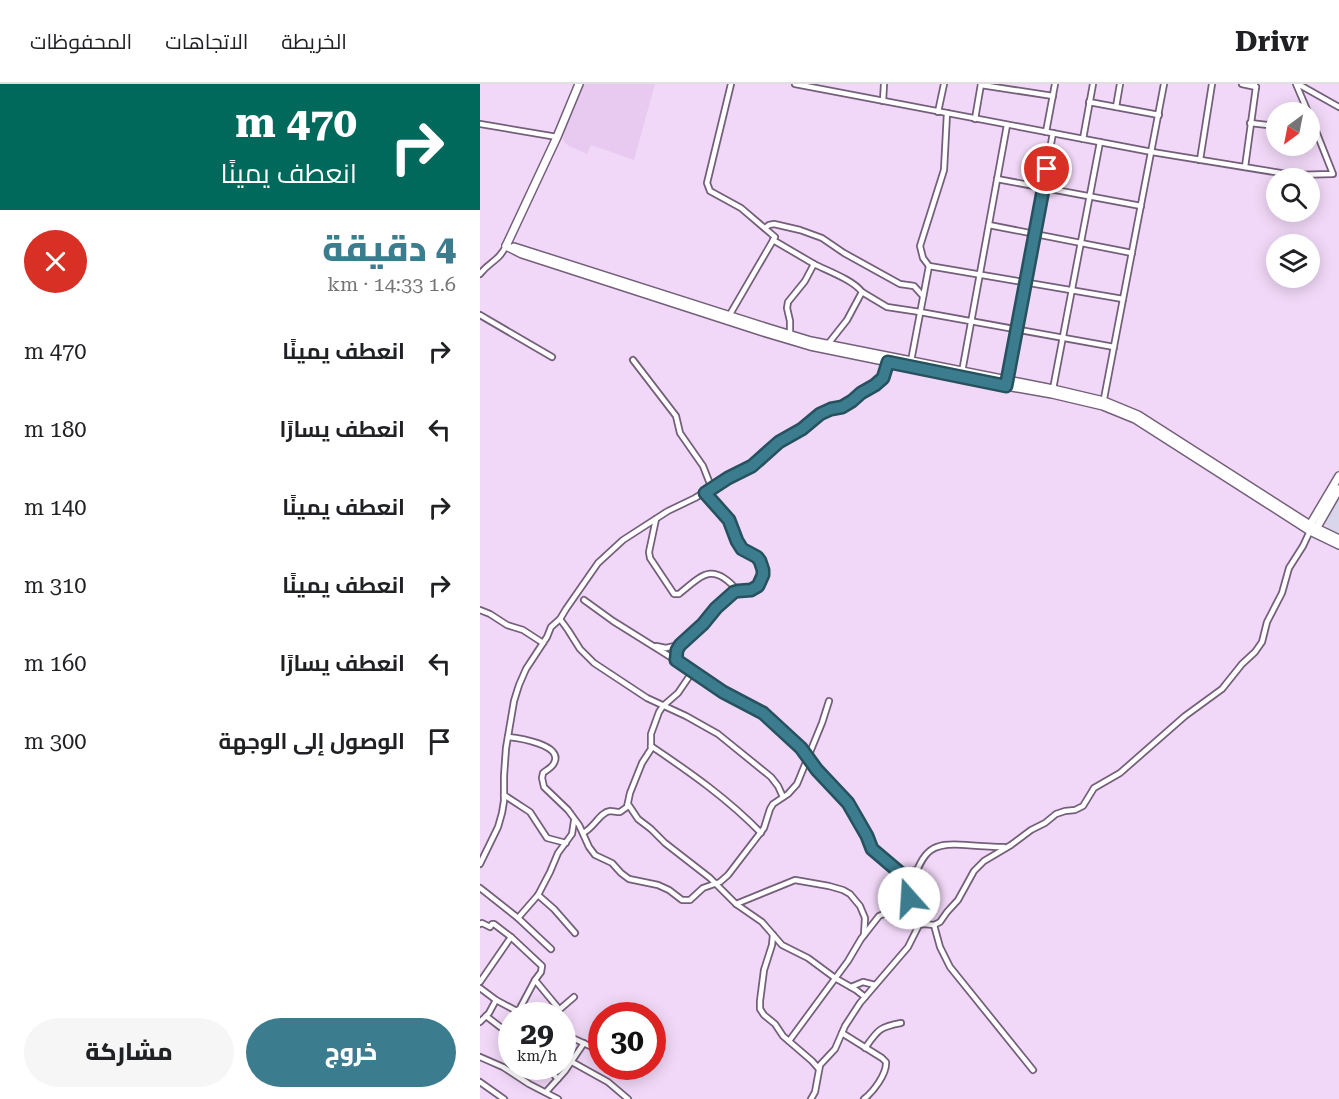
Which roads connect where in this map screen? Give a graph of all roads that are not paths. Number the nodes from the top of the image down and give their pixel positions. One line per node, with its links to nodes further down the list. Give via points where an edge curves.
1 (579, 84): 34 (street)
2 (730, 84): 46 (street, via 707,183 710,192 741,208)
3 (795, 84): 17 (street)
4 (830, 84): 17 (street)
5 (884, 84): 19 (street)
6 (944, 84): 24 (street)
7 (981, 84): 16 (street); 27 (street)
8 (1055, 84): 18 (street)
9 (1093, 84): 20 (street)
10 (1120, 84): 22 (street)
11 (1164, 84): 26 (street)
12 (1212, 84): 39 (street)
13 (1242, 84): 15 (street)
14 (1297, 84): 21 (street); 23 (street)
15 (1255, 85): 28 (street)
16 (1013, 87): 18 (street)
17 (828, 90): 19 (street)
18 (1053, 96): 32 (street)
19 (882, 101): 24 (street)
20 (1089, 102): 22 (street); 35 (street)
21 (1304, 102)
22 (1116, 107): 26 (street)
23 (1339, 107)
24 (938, 112): 25 (street)
25 (947, 113): 27 (street); 55 (street, via 944,170 920,246)
26 (1159, 115): 38 (street)
27 (975, 119): 30 (street)
28 (1250, 123): 31 (street); 40 (street)
29 (480, 124): 34 (street)
30 (1007, 125): 32 (street); 41 (street)
31 (1266, 125)
32 (1046, 132): 33 (street)
33 (1053, 133): 35 (street); 42 (street)
34 (557, 136): 47 (street)
35 (1083, 139): 36 (street)
36 (1100, 142): 38 (street); 43 (street)
37 (1320, 147): 40 (street, via 1333,174 1293,175)
38 (1152, 152): 39 (street); 44 (street)
39 (1200, 160): 40 (street)
40 (1245, 167)
41 (997, 179): 42 (street); 45 (street)
42 (1043, 187): 43 (street); 48 (street)
43 (1090, 196): 44 (street); 50 (street)
44 (1141, 206): 53 (street)
45 (989, 225): 48 (street); 57 (street)
46 (765, 228): 49 (street); 61 (street, via 779,224 822,238 900,284 914,286)
47 (512, 232): 51 (street); 52 (street)
48 (1034, 234): 50 (street); 58 (street)
49 (774, 240): 54 (street); 65 (street)
50 (1081, 243): 53 (street); 59 (street)
51 (506, 246): 52 (street); 56 (street, via 499,258); 75 (street, via 763,332)
52 (524, 249): 65 (street)
53 (1132, 253): 62 (street)
54 (814, 264): 60 (street); 68 (street, via 788,302)
55 (929, 266): 57 (street); 61 (street)
56 (480, 272)
57 (980, 274): 58 (street); 66 (street)
58 (1025, 282): 59 (street); 67 (street)
59 (1072, 290): 62 (street); 69 (street)
60 (862, 292): 63 (street, via 887,307); 70 (street)
61 (923, 296): 63 (street)
62 (1123, 299): 71 (street)
63 (920, 312): 66 (street); 74 (street)
64 (480, 315): 72 (street)
65 (729, 316): 68 (street)
66 (971, 321): 67 (street); 76 (street)
67 (1017, 329): 69 (street); 77 (street)
68 (790, 335): 70 (street)
69 (1063, 338): 71 (street); 78 (street)
70 (828, 344): 74 (street)
71 (1114, 347): 79 (street)
72 (552, 357)
73 (633, 360): 81 (street, via 674,413 680,433 703,466)
74 (911, 361): 76 (street)
75 (888, 362): 77 (street); 81 (street, via 883,378 875,385 842,407 820,414 752,466)
76 (962, 372): 77 (street)
77 (1006, 384): 78 (street); 79 (street)
78 (1053, 389): 79 (street)
79 (1103, 404): 85 (street, via 1138,415); 87 (street, via 1135,419)
80 (1339, 476): 84 (street)
81 (712, 489): 83 (street)
82 (1339, 489): 84 (street)
83 (705, 493): 86 (street); 91 (street, via 729,520 742,549 757,557 762,565 758,586)
84 (1321, 513): 85 (street); 87 (street); 88 (street)
85 (1297, 517): 87 (street)
86 (656, 519): 91 (street, via 650,558 674,594 708,573 722,577); 94 (street, via 606,555)
87 (1312, 528): 88 (street); 90 (street); 112 (street, via 1289,568 1262,642 1226,685 1120,773 1094,788 1083,806 1056,814)
88 (1328, 535): 89 (street)
89 (1339, 539)
90 (1339, 545)
91 (738, 591): 97 (street)
92 (584, 600): 96 (street)
93 (480, 610): 95 (street)
94 (560, 620): 95 (street, via 551,627); 101 (street, via 594,663)
95 (543, 644): 102 (street, via 519,685)
96 (652, 645): 97 (street); 98 (street)
97 (680, 645): 98 (street)
98 (676, 660): 99 (street)
99 (693, 671): 101 (street); 104 (street, via 769,718)
100 (829, 701): 104 (street)
101 (663, 706): 103 (street, via 653,727); 106 (street, via 697,721 728,742 775,781)
102 (508, 737): 105 (street); 108 (street, via 552,750 554,765 543,773 542,783)
103 (651, 746): 107 (street); 110 (street, via 716,791)
104 (808, 757): 106 (street, via 797,784); 114 (street, via 848,803 872,849)
105 (504, 795): 111 (street, via 530,812 547,838); 113 (street, via 501,820)
106 (783, 797): 110 (street, via 773,804)
107 (628, 804): 109 (street, via 620,812 602,814); 116 (street, via 638,819)
108 (574, 818): 109 (street); 111 (street)
109 (583, 833): 116 (street, via 591,851 612,863 625,877 664,887 682,900 690,900)
110 (761, 833): 116 (street, via 728,875)
111 (566, 843): 119 (street)
112 (1006, 848): 115 (street, via 939,846 928,853); 125 (street, via 979,866 958,900)
113 (480, 864)
114 (897, 869): 115 (street); 117 (street)
115 (918, 870): 117 (street)
116 (716, 883): 120 (street)
117 (910, 887): 122 (street, via 909,910)
118 (480, 888): 121 (street)
119 (538, 895): 121 (street); 126 (street)
120 (736, 904): 127 (street); 128 (street, via 795,880 829,885 850,894 860,906 865,918)
121 (518, 918): 130 (street)
122 (914, 921): 124 (street); 128 (street, via 886,913)
123 (480, 924): 129 (street, via 494,924)
124 (919, 925): 125 (street); 134 (street, via 908,947)
125 (934, 926): 158 (street, via 950,967)
126 (575, 933)
127 (773, 935): 131 (street, via 782,945); 150 (street, via 759,1005)
128 (864, 935): 131 (street)
129 (511, 937): 132 (street, via 542,966); 133 (street)
130 (551, 949)
131 (835, 978): 135 (street); 150 (street)
132 (535, 980): 141 (street); 142 (street)
133 (480, 982)
134 (875, 985): 135 (street, via 863,982); 138 (street)
135 (851, 987): 138 (street)
136 (480, 988): 139 (street)
137 (574, 997): 143 (street)
138 (865, 997): 148 (street)
139 (496, 1000): 140 (street); 144 (street)
140 (500, 1002)
141 (523, 1002)
142 (553, 1002)
143 (568, 1002)
144 (486, 1016): 145 (street); 147 (street)
145 (480, 1021)
146 (901, 1023): 153 (street, via 879,1029)
147 (498, 1025)
148 (842, 1033): 153 (street); 157 (street)
149 (576, 1039): 151 (street)
150 (789, 1041): 157 (street)
151 (584, 1043): 152 (street); 154 (street)
152 (588, 1045)
153 (865, 1048): 162 (street, via 887,1065)
154 (576, 1056)
155 (480, 1057): 161 (street)
156 (576, 1064): 165 (street)
157 (819, 1069): 166 (street)
158 (1033, 1070)
159 (557, 1080): 161 (street)
160 (480, 1082): 163 (street)
161 (546, 1092): 164 (street)
162 (872, 1093): 167 (street); 168 (street)
163 (504, 1099)
164 (558, 1099)
165 (628, 1099)
166 (812, 1099)
167 (864, 1099)
168 (872, 1099)

